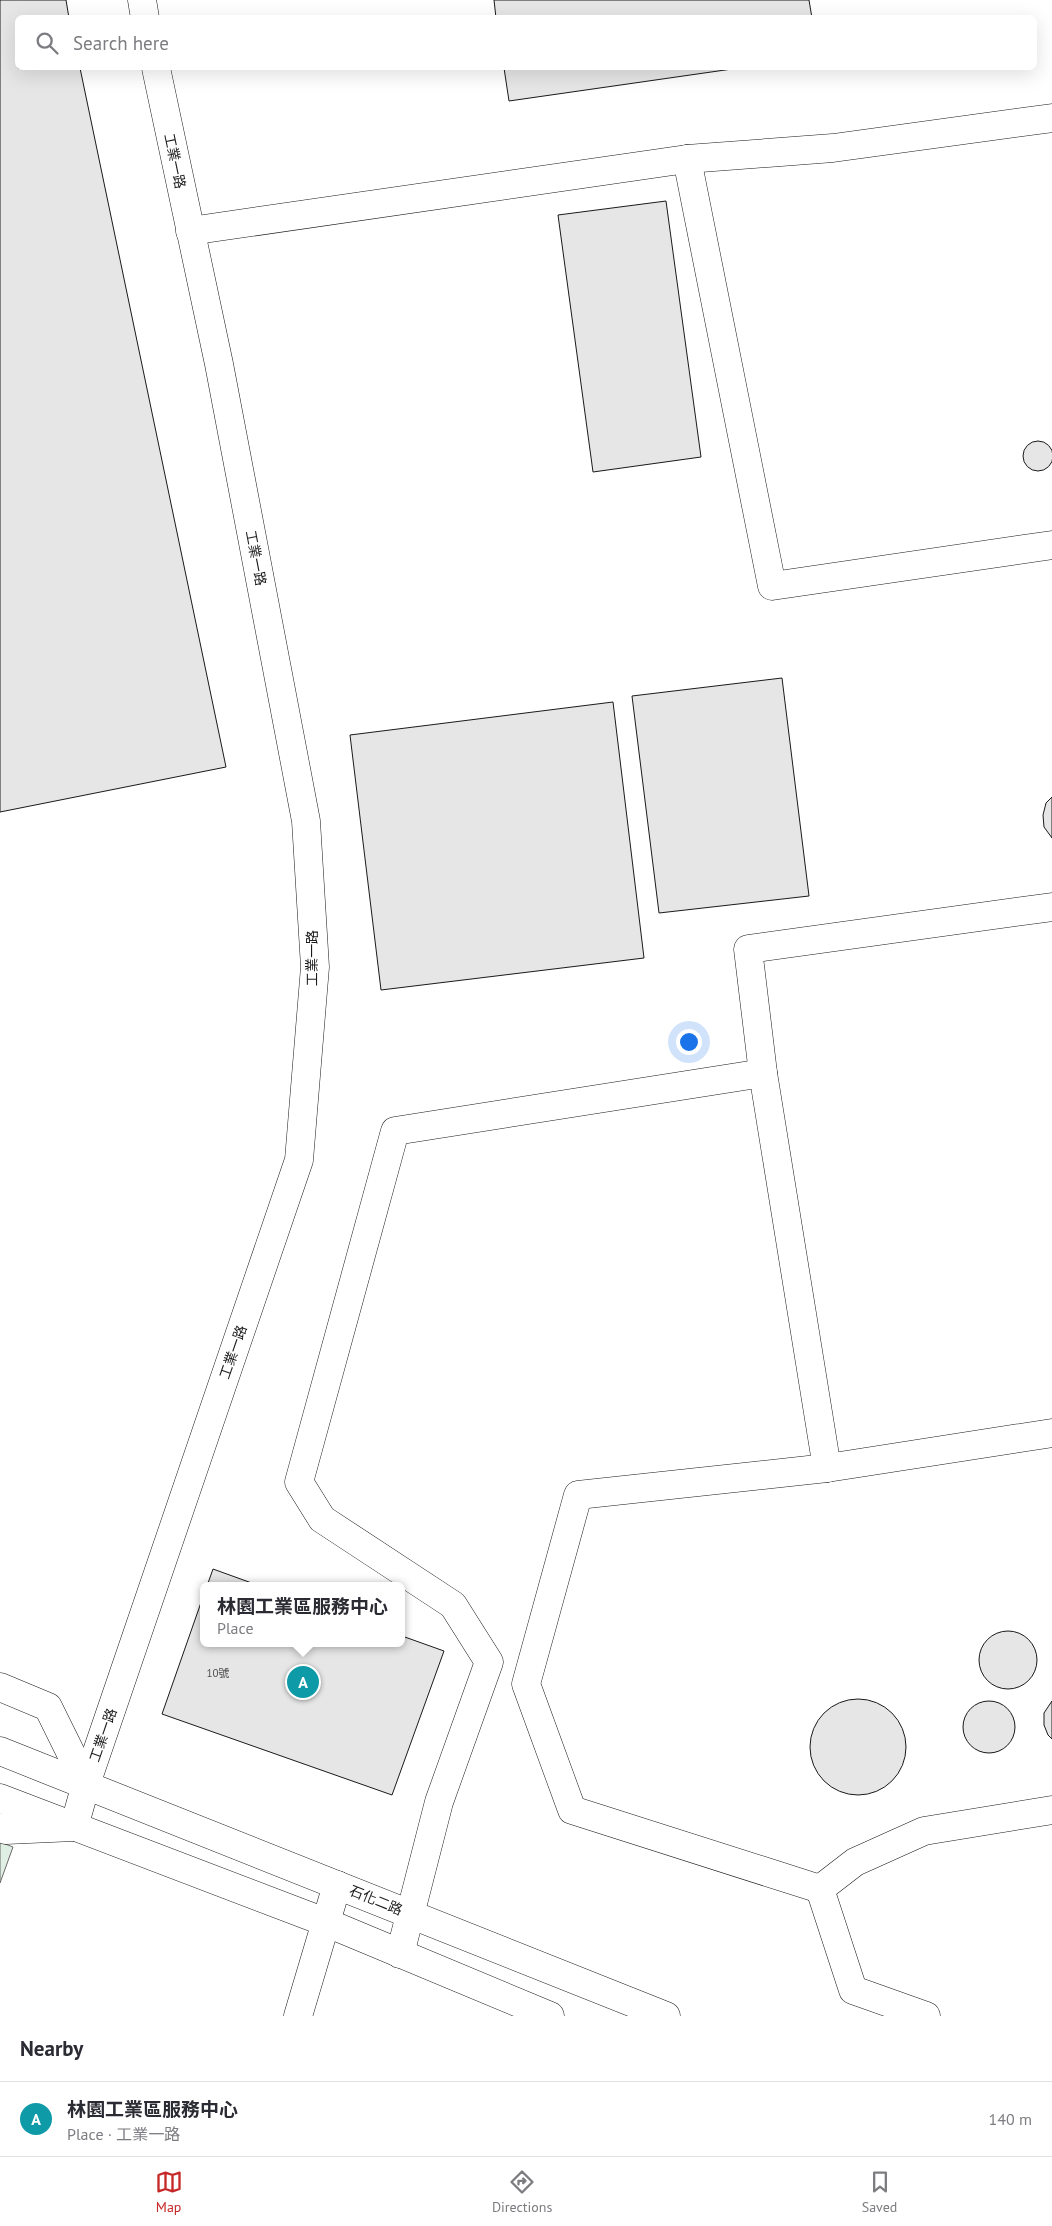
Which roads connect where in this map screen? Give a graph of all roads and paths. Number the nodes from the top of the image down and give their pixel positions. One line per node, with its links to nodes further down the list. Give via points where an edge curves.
1 (142, 0): 2 (street)
2 (144, 15)
3 (156, 70): 6 (street, 工業一路)
4 (1052, 118): 5 (street, via 833,148)
5 (687, 159): 6 (street); 7 (street, via 772,586)
6 (190, 231): 16 (street, 工業一路, via 219,364 306,822 314,968 299,1160)
7 (1052, 545)
8 (1052, 907): 9 (street, via 748,949)
9 (763, 1073): 11 (street); 12 (street, via 395,1132 299,1482 322,1519 453,1605)
10 (1052, 1433): 11 (street)
11 (827, 1468): 13 (street, via 578,1495)
12 (489, 1662): 13 (street); 23 (street, via 439,1802)
13 (526, 1684): 22 (street, via 572,1810)
14 (0, 1687): 16 (street, via 48,1706)
15 (0, 1751): 16 (street, 石化二路)
16 (86, 1784): 20 (street, 工業一路); 21 (street, 石化二路)
17 (0, 1798): 20 (street)
18 (1052, 1810): 22 (street, via 924,1832 855,1862)
19 (0, 1827): 20 (street, via 6,1830)
20 (74, 1827): 24 (street)
21 (337, 1885): 23 (street, 石化二路); 24 (street)
22 (820, 1889): 29 (street, via 853,1990)
23 (411, 1914): 25 (street); 28 (street, 石化二路)
24 (325, 1922): 25 (street); 26 (street)
25 (400, 1954): 27 (street)
26 (298, 2016)
27 (550, 2016)
28 (666, 2016)
29 (926, 2016)

